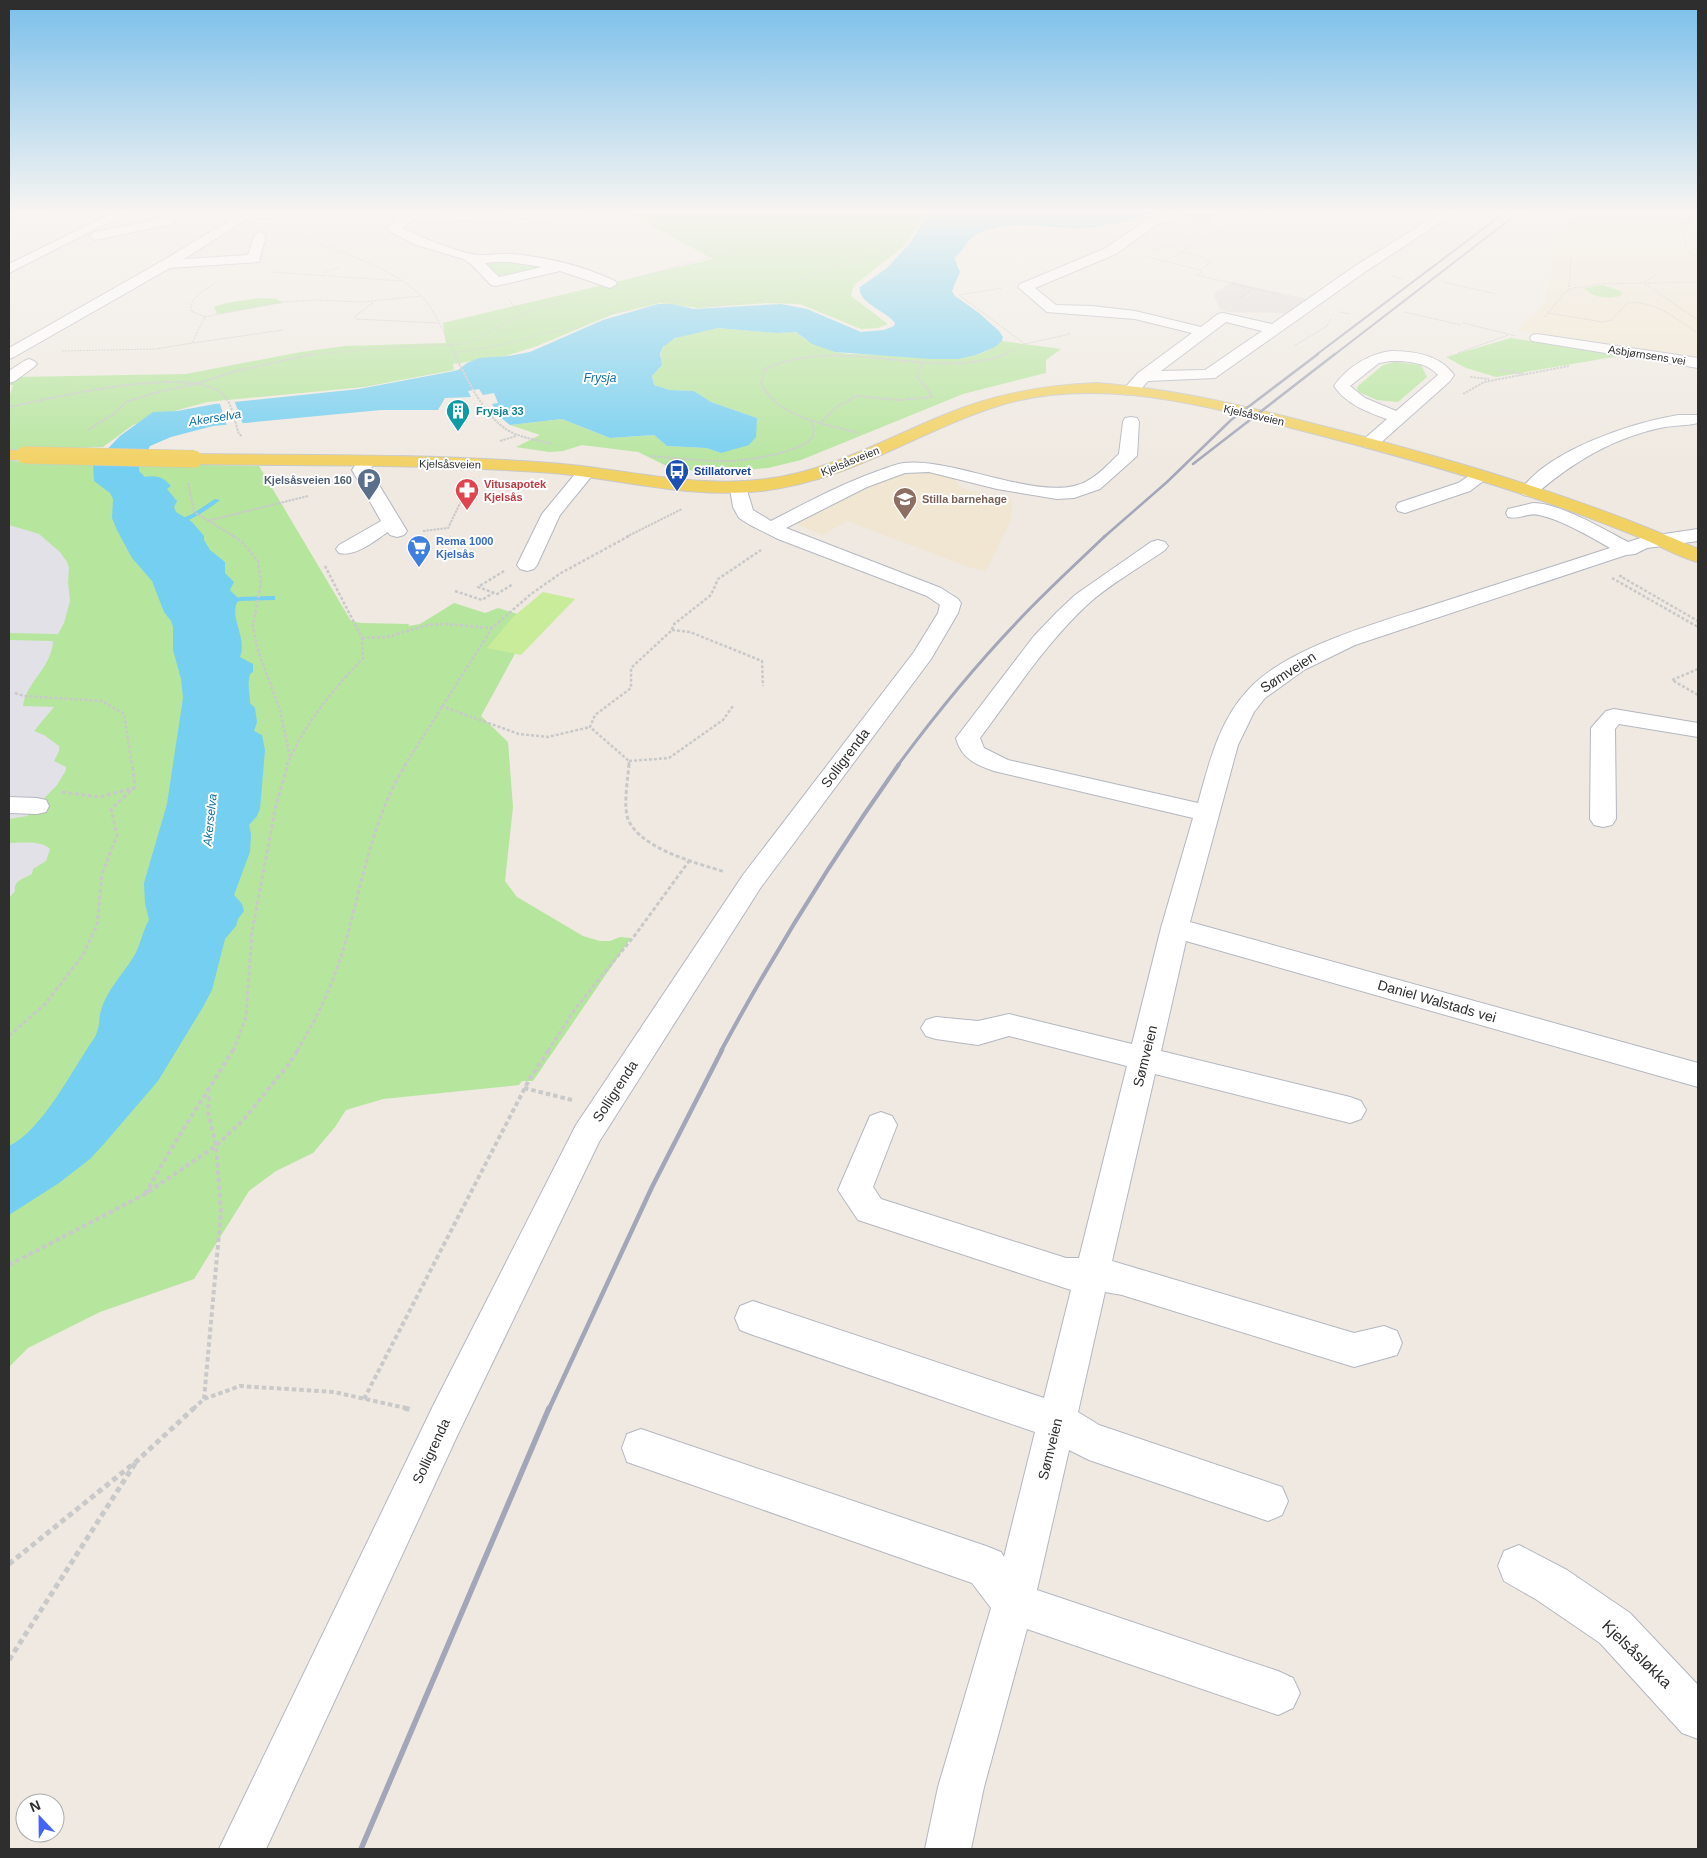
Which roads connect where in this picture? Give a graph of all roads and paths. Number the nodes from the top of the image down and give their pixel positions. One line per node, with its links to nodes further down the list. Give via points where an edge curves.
1 (110, 297): 31 (street)
2 (197, 297): 15 (path, via 190,306 191,311)
3 (415, 297): 12 (path)
4 (421, 297): 18 (path)
5 (772, 297): 29 (path, via 717,306 671,300 640,302 626,311 598,314 577,328)
6 (961, 297): 32 (path, via 1025,344 1005,355 981,360)
7 (1037, 297): 23 (street, via 1052,309 1135,315)
8 (1320, 297): 21 (street)
9 (1561, 297): 14 (path)
10 (1664, 297): 17 (path)
11 (509, 300): 16 (path, via 518,311)
12 (375, 302): 15 (path, via 282,302); 18 (path, via 355,316 356,319)
13 (1404, 312): 25 (path)
14 (1548, 313): 24 (path, via 1602,322 1612,320 1627,304 1639,302 1652,306); 26 (path, via 1540,323)
15 (204, 317): 27 (path)
16 (516, 317)
17 (1698, 320)
18 (437, 323): 28 (path)
19 (1327, 326): 20 (path)
20 (1333, 327)
21 (1274, 329): 23 (street, via 1224,317); 38 (street, via 1209,375)
22 (283, 330): 27 (path)
23 (1204, 332): 38 (street)
24 (1698, 333)
25 (1510, 334): 26 (path); 30 (path)
26 (1537, 338): 34 (street, Asbjørnsens vei)
27 (192, 343): 33 (path, via 156,349 69,350 50,354)
28 (448, 343): 29 (path); 42 (path, via 314,354 236,371)
29 (453, 353): 54 (path, via 477,397 495,420)
30 (1458, 353)
31 (9, 354)
32 (923, 363): 45 (path, via 916,376); 50 (path, via 825,357 790,360 764,369 760,378 769,398)
33 (29, 364): 40 (street)
34 (1698, 364)
35 (1573, 365): 37 (path)
36 (1500, 370): 37 (path)
37 (1526, 374): 41 (path)
38 (1144, 376): 43 (street)
39 (1465, 376): 41 (path)
40 (9, 378)
41 (1493, 379): 44 (path)
42 (199, 383): 47 (path, via 134,384); 53 (path, via 215,388 226,397); 55 (path, via 126,402)
43 (1130, 391): 57 (main road, Kjelsåsveien, via 1203,403); 65 (main road, Kjelsåsveien, via 1067,389 1009,398 954,417 826,471 785,482)
44 (1462, 395)
45 (932, 397): 46 (path); 52 (path, via 898,400 857,396 838,406)
46 (942, 398)
47 (9, 407)
48 (1400, 418): 48 (street, via 1444,378 1443,370 1418,358 1384,357 1373,360 1342,386 1346,392 1376,409); 57 (street)
49 (1696, 419): 66 (street, via 1667,422 1611,439 1569,460)
50 (811, 421): 52 (path); 59 (path, via 814,434 810,440 790,450 764,456 728,461)
51 (1131, 422): 73 (street, via 1128,456 1094,485 1074,493 1057,494 996,484 929,467 903,468 861,483)
52 (820, 423): 56 (path)
53 (236, 426)
54 (506, 428)
55 (82, 434)
56 (864, 436)
57 (1370, 443): 62 (main road, Kjelsåsveien)
58 (17, 455): 60 (main road, Kjelsåsveien, bridge)
59 (649, 456)
60 (366, 462): 61 (main road, Kjelsåsveien, via 498,465); 72 (street, via 361,470)
61 (586, 472): 65 (main road, Kjelsåsveien); 82 (street, via 550,514)
62 (1481, 476): 66 (main road, Kjelsåsveien); 69 (street, via 1464,487)
63 (186, 479): 71 (path, via 191,489 190,507)
64 (471, 482): 72 (path, via 448,528)
65 (739, 488): 73 (street, Solligrenda, via 740,503 746,514)
66 (1529, 491): 75 (main road, Kjelsåsveien)
67 (308, 496): 71 (path)
68 (690, 505): 84 (path, via 618,540)
69 (1405, 508)
70 (1515, 513): 80 (street, via 1541,509 1588,528)
71 (206, 521): 100 (path, via 241,541 258,560 261,583 253,626 257,648 280,710)
72 (394, 527): 77 (street)
73 (778, 532): 90 (path, via 718,579 711,595 673,625); 108 (street, Solligrenda, via 934,592 951,603 923,654)
74 (1698, 535): 75 (street, Kjelsåsveien)
75 (1662, 540): 78 (main road, Kjelsåsveien); 80 (street, Sømveien, via 1644,543)
76 (1158, 546): 105 (street, via 1082,599 1064,616 968,738 969,745 985,761 1002,766)
77 (346, 548)
78 (1698, 556)
79 (323, 561): 91 (path)
80 (1628, 562): 81 (street, Sømveien); 87 (path, via 1620,576)
81 (1585, 563): 88 (path); 105 (street, Sømveien, via 1347,640 1322,650 1274,679 1243,710 1226,745)
82 (527, 565)
83 (552, 570): 84 (path)
84 (561, 573): 89 (path)
85 (456, 591): 86 (path, via 482,600)
86 (494, 592)
87 (1698, 621)
88 (1698, 627)
89 (492, 628): 91 (path, via 434,624 387,637); 96 (path)
90 (672, 630): 93 (path, via 690,632 762,661); 98 (path, via 631,668 631,688 596,715)
91 (362, 638): 100 (path, via 363,658 320,706)
92 (1698, 670): 95 (path, via 1672,680)
93 (763, 686)
94 (15, 693): 102 (path, via 102,701 124,714)
95 (1698, 695)
96 (441, 706): 98 (path, via 519,734 548,737); 119 (path, via 403,768 381,816 332,984 307,1035 265,1094)
97 (733, 706): 101 (path, via 723,720 669,758)
98 (590, 727): 101 (path)
99 (1698, 730): 106 (street, via 1614,716 1602,728)
100 (290, 757): 115 (path, via 273,812 255,908 250,945 249,1002 242,1029)
101 (629, 761): 107 (path, via 627,818 640,834 675,857)
102 (134, 787): 104 (path, via 99,797 58,792); 111 (path, via 110,809 117,835 102,874 97,925 83,955 45,1004)
103 (9, 805): 104 (street)
104 (37, 806)
105 (1207, 813): 109 (street, Sømveien)
106 (1603, 819)
107 (689, 861): 108 (path); 114 (path, via 575,1009)
108 (752, 881): 116 (street, Solligrenda)
109 (1175, 928): 112 (street, Sømveien); 113 (street, Daniel Walstads vei)
110 (936, 1028): 112 (street, via 978,1033 1009,1025)
111 (9, 1036)
112 (1144, 1057): 117 (street); 122 (street, Sømveien)
113 (1698, 1075)
114 (524, 1088): 116 (path); 126 (path)
115 (209, 1093): 119 (path, via 209,1122); 120 (path, via 160,1165)
116 (603, 1109): 127 (street, Solligrenda, via 587,1134)
117 (1350, 1110)
118 (881, 1124): 122 (street, via 855,1190 870,1210 1066,1274)
119 (216, 1146): 120 (path); 125 (path, via 221,1212)
120 (145, 1194): 121 (path)
121 (9, 1265)
122 (1093, 1274): 124 (street, via 1354,1350); 128 (street, Sømveien)
123 (753, 1318): 128 (street)
124 (1384, 1343)
125 (204, 1399): 126 (path, via 240,1386 334,1392); 130 (path)
126 (364, 1399): 127 (path)
127 (446, 1418): 138 (street, Solligrenda)
128 (1056, 1421): 131 (street, via 1089,1441); 134 (street, Sømveien)
129 (641, 1448): 134 (street, via 986,1567)
130 (138, 1460): 132 (path); 135 (path)
131 (1268, 1501)
132 (9, 1564)
133 (1519, 1566): 137 (street, Kjelsåsløkka, via 1615,1628)
134 (1013, 1603): 136 (street); 139 (street, Sømveien, via 961,1788)
135 (9, 1660)
136 (1278, 1693)
137 (1698, 1717)
138 (242, 1849)
139 (948, 1849)

